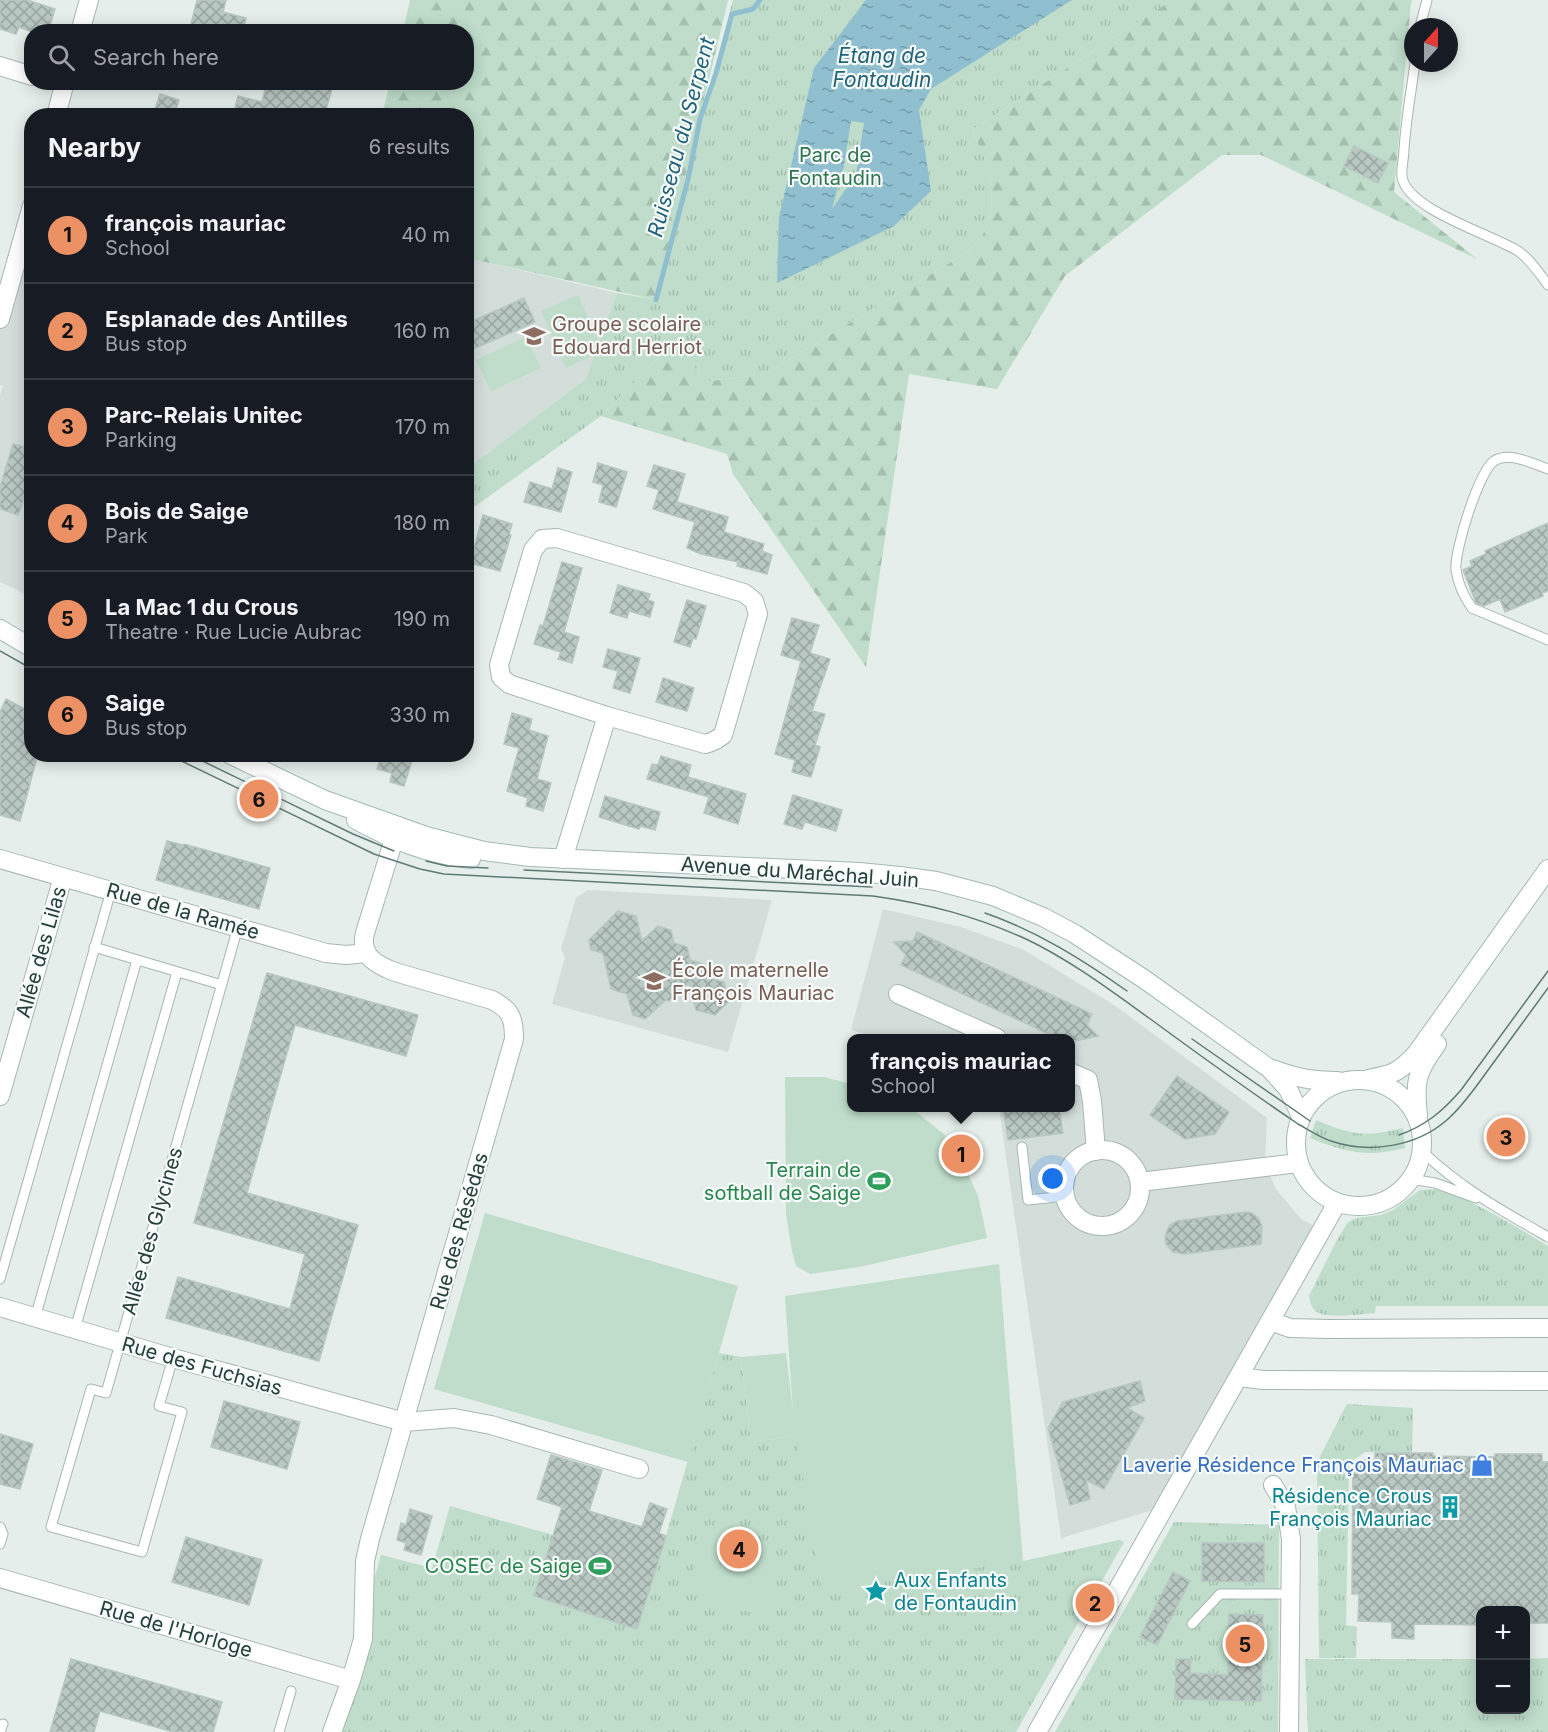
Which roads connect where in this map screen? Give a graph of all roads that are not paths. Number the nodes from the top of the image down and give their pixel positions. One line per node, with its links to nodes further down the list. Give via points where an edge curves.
1 (89, 0): 4 (street)
2 (1427, 0): 3 (lane)
3 (1422, 18)
4 (82, 24)
5 (0, 66): 7 (street)
6 (1414, 72): 11 (lane, via 1402,178 1408,191 1439,213 1521,253)
7 (24, 74)
8 (60, 90): 9 (street)
9 (57, 108)
10 (24, 234): 12 (street)
11 (1548, 285)
12 (0, 319)
13 (1548, 470): 15 (lane, via 1508,457 1488,467 1456,558 1461,587 1472,608)
14 (0, 629): 16 (street)
15 (1548, 640)
16 (24, 643)
17 (607, 716): 17 (street, via 705,744 723,735 758,614 754,601 744,593 557,538 542,539 533,550 500,665 501,677 509,684); 21 (street)
18 (246, 762): 19 (street, Avenue du Maréchal Juin, via 325,800 345,814)
19 (396, 833): 21 (street, Avenue du Maréchal Juin, via 435,853 459,857); 28 (street, via 365,933)
20 (0, 859): 23 (street, Rue de la Ramée)
21 (563, 859): 34 (street, Avenue du Maréchal Juin, via 859,872 936,881 993,896 1076,934)
22 (1548, 869): 36 (street, via 1416,1054 1392,1075)
23 (63, 877): 25 (street, Rue de la Ramée); 38 (street, Allée des Lilas)
24 (1548, 889): 40 (street, via 1427,1058 1415,1092)
25 (111, 891): 26 (street, Rue de la Ramée); 27 (lane)
26 (238, 927): 28 (street, Rue de la Ramée, via 336,955); 31 (lane, Allée des Glycines)
27 (94, 947): 29 (lane); 51 (lane)
28 (366, 953): 61 (street, Rue des Résédas, via 379,966 503,1005 514,1023 514,1039)
29 (136, 960): 30 (lane); 53 (lane)
30 (177, 972): 31 (lane); 56 (lane)
31 (222, 985): 57 (lane, Allée des Glycines)
32 (898, 994): 33 (street)
33 (988, 1034)
34 (1270, 1069): 37 (street, Avenue du Maréchal Juin, via 1315,1082); 39 (street, Avenue du Maréchal Juin, via 1288,1089)
35 (1075, 1074): 42 (street, via 1088,1080)
36 (1364, 1080): 37 (street); 40 (street, via 1396,1092)
37 (1343, 1081): 39 (street, via 1312,1100)
38 (0, 1096)
39 (1301, 1116): 44 (street, via 1295,1146)
40 (1418, 1120): 43 (street)
41 (1022, 1147): 47 (lane, via 1028,1200)
42 (1096, 1151): 46 (street, via 1108,1150 1129,1161); 47 (street, via 1070,1168)
43 (1422, 1151): 45 (street); 48 (lane)
44 (1298, 1163): 46 (street); 49 (street, via 1313,1187)
45 (1411, 1179): 48 (lane, via 1435,1183); 49 (street, via 1394,1196 1376,1204 1357,1207)
46 (1140, 1182): 47 (street, via 1140,1194 1129,1216 1107,1227 1083,1221 1073,1213)
47 (1065, 1196)
48 (1486, 1202): 50 (lane)
49 (1337, 1203): 54 (street)
50 (1548, 1238)
51 (0, 1279)
52 (0, 1307): 53 (street, Rue des Fuchsias)
53 (35, 1318): 56 (street, Rue des Fuchsias)
54 (1270, 1321): 55 (street, via 1290,1328); 59 (street)
55 (1548, 1328)
56 (75, 1329): 57 (street, Rue des Fuchsias)
57 (121, 1343): 58 (street, Rue des Fuchsias); 58 (lane, Allée des Glycines, via 106,1393 91,1389 51,1527 142,1552 182,1412 159,1406)
58 (173, 1358): 61 (street, Rue des Fuchsias)
59 (1239, 1377): 60 (street); 73 (street)
60 (1548, 1380)
61 (404, 1422): 62 (street, via 454,1418 491,1425); 69 (street, Rue des Résédas, via 365,1561 363,1640)
62 (639, 1469)
63 (1272, 1485): 67 (street, via 1287,1507)
64 (0, 1527): 65 (lane)
65 (0, 1544)
66 (0, 1578): 69 (street, Rue de l'Horloge)
67 (1290, 1594): 68 (lane, via 1220,1594); 74 (street)
68 (1192, 1624)
69 (351, 1680): 72 (street, Rue des Résédas)
70 (291, 1691): 71 (lane)
71 (279, 1732)
72 (333, 1732)
73 (1037, 1732)
74 (1289, 1732)

